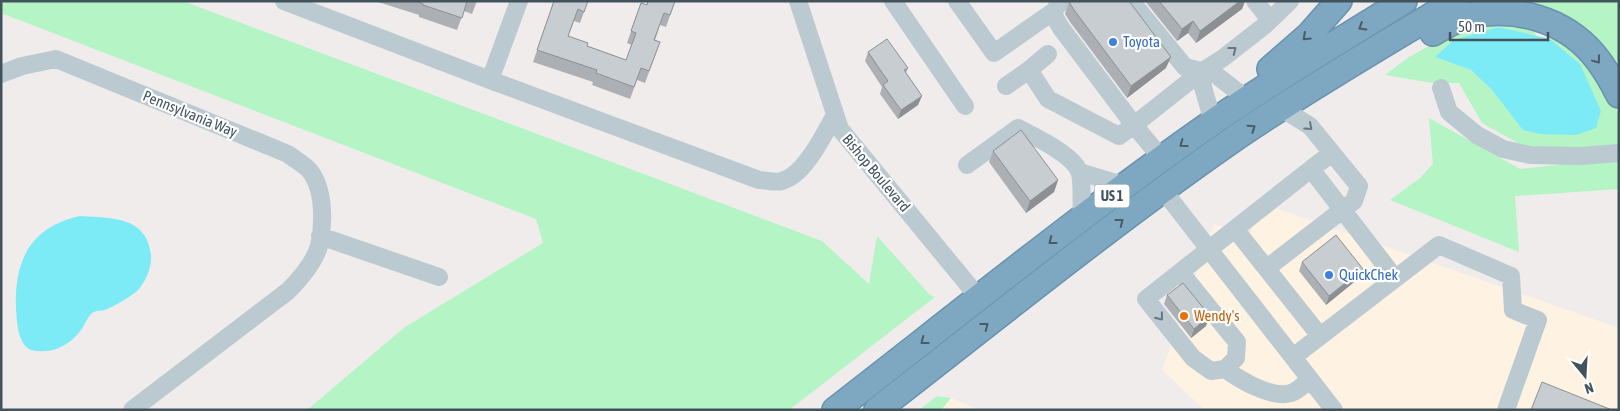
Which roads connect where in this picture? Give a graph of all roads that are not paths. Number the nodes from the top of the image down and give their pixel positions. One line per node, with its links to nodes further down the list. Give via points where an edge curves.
1 (284, 1): 18 (street)
2 (519, 1): 18 (street)
3 (798, 1): 26 (street, Bishop Boulevard)
4 (893, 1): 24 (street)
5 (957, 1): 12 (street, via 994,53)
6 (1132, 1): 16 (street, via 1185,67)
7 (1255, 1): 13 (street)
8 (1290, 1): 13 (street)
9 (1340, 1): 23 (highway, one-way to 23, via 1309,35 1272,66)
10 (1404, 1): 23 (highway, US 1, one-way to 23)
11 (1456, 1): 20 (highway, US 1)
12 (1058, 6): 28 (street, via 1055,18 1061,28)
13 (1267, 23): 16 (street, one-way to 13)
14 (1048, 54): 15 (street)
15 (1029, 70): 19 (street); 28 (street, via 1048,99 1119,136)
16 (1201, 72): 23 (street, via 1216,75); 27 (street, via 1202,87); 28 (street)
17 (1, 74): 40 (street, Pennsylvania Way, via 56,59 288,154 308,168 315,178 322,203)
18 (490, 80): 26 (street, via 759,180 777,182 789,179 802,167)
19 (1006, 86)
20 (1317, 86): 22 (highway, one-way to 22, via 1459,19 1504,13 1540,18 1575,38 1594,54); 25 (highway, US 1)
21 (1441, 88): 30 (street, via 1449,112 1477,135 1504,149 1530,155)
22 (1619, 95)
23 (1247, 99): 27 (highway, US 1)
24 (965, 106)
25 (1281, 108): 29 (street, one-way to 29, via 1310,126); 36 (highway, US 1, one-way to 25)
26 (836, 116): 46 (street, Bishop Boulevard, via 840,129)
27 (1213, 122): 31 (highway, US 1, one-way to 31)
28 (1134, 125): 31 (street)
29 (1332, 153): 33 (street); 37 (street, via 1359,186 1354,201)
30 (1619, 153)
31 (1162, 160): 35 (highway, US 1)
32 (966, 165): 34 (street, via 1018,128 1071,160)
33 (1311, 169): 37 (street); 39 (street)
34 (1080, 172): 35 (street); 38 (street)
35 (1126, 186): 38 (highway, US 1)
36 (1163, 190): 41 (street); 53 (highway, US 1, one-way to 36)
37 (1342, 210): 42 (street); 45 (street)
38 (1082, 219): 46 (highway, US 1, one-way to 46)
39 (1235, 229): 41 (street); 42 (street)
40 (320, 236): 44 (street); 51 (street, Pennsylvania Way, via 314,258 298,282)
41 (1209, 250): 43 (street); 48 (street)
42 (1267, 268): 47 (street)
43 (1181, 273): 49 (street, via 1237,342 1236,358); 49 (street, one-way to 49, via 1146,299 1193,358 1211,371)
44 (438, 277)
45 (1395, 278): 47 (street); 55 (street, via 1439,245 1510,276 1513,310 1538,320)
46 (979, 298): 52 (highway, US 1, one-way to 52)
47 (1320, 336): 48 (street)
48 (1293, 357): 50 (street)
49 (1225, 369): 50 (street, via 1240,380 1280,396 1293,392)
50 (1310, 379): 54 (street)
51 (142, 407)
52 (835, 410)
53 (878, 410)
54 (1334, 410)
55 (1506, 410)

